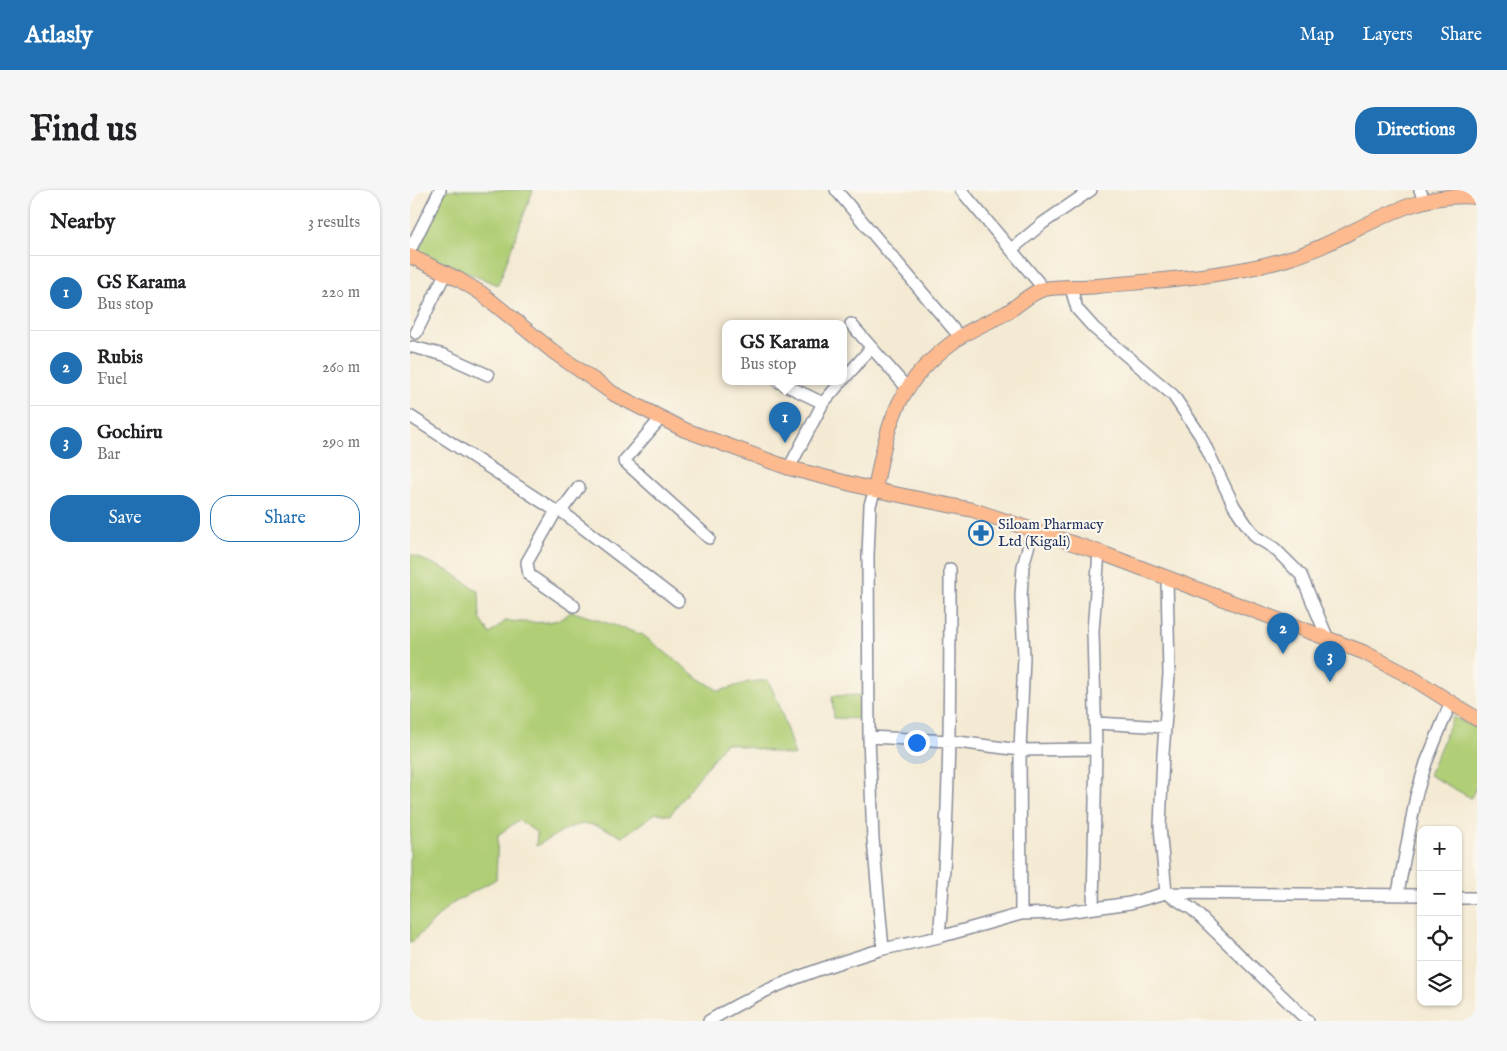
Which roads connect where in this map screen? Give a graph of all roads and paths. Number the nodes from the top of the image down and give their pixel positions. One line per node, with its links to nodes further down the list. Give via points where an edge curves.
1 (440, 190): 8 (street)
2 (836, 190): 15 (street)
3 (961, 190): 7 (street)
4 (1090, 190): 7 (street)
5 (1421, 194): 6 (main road); 11 (main road, via 1301,255 1268,265 1185,279)
6 (1477, 197)
7 (1012, 249): 12 (street)
8 (410, 250)
9 (410, 256): 10 (main road)
10 (446, 272): 14 (street); 25 (main road, via 481,293 596,383)
11 (1070, 288): 12 (main road); 37 (street, via 1077,309 1094,328 1173,395 1200,435 1246,524 1256,537 1274,548 1301,575)
12 (1044, 289): 15 (main road)
13 (851, 324): 16 (street)
14 (413, 332): 17 (street)
15 (960, 337): 22 (main road, via 922,370)
16 (871, 348): 18 (street); 22 (street)
17 (411, 352): 19 (street, via 444,355)
18 (847, 375)
19 (488, 376)
20 (785, 385): 23 (street)
21 (839, 385): 23 (street)
22 (907, 388): 28 (main road, via 893,413)
23 (823, 403): 26 (street)
24 (410, 416): 29 (street)
25 (661, 418): 26 (main road); 31 (street, via 624,461)
26 (789, 468): 28 (main road)
27 (579, 487): 29 (street)
28 (875, 490): 30 (main road, via 973,510); 42 (street, via 870,505 868,556)
29 (559, 511): 35 (street); 36 (street, via 527,562 526,569 528,575)
30 (1033, 530): 32 (main road); 45 (street, via 1023,566 1021,596 1024,658)
31 (708, 538)
32 (1099, 552): 34 (main road); 40 (street, via 1093,632)
33 (950, 568): 43 (street)
34 (1168, 578): 37 (main road); 41 (street, via 1170,661)
35 (678, 601)
36 (574, 606)
37 (1328, 639): 38 (main road, via 1386,663)
38 (1451, 702): 39 (main road); 47 (street, via 1419,787)
39 (1477, 719)
40 (1096, 723): 41 (street); 44 (street)
41 (1165, 727): 46 (street, via 1160,827)
42 (869, 737): 43 (street); 54 (street, via 873,839)
43 (950, 741): 45 (street); 53 (street, via 947,852)
44 (1096, 749): 45 (street); 51 (street)
45 (1020, 750): 52 (street)
46 (1166, 892): 47 (street); 51 (street, via 1130,903); 56 (street, via 1192,909)
47 (1398, 893): 48 (street)
48 (1417, 895)
49 (1462, 898): 50 (street)
50 (1477, 898)
51 (1092, 907): 52 (street, via 1059,913)
52 (1021, 914): 53 (street)
53 (939, 937): 54 (street)
54 (883, 949): 55 (street, via 819,968 755,995)
55 (709, 1021)
56 (1308, 1021)

